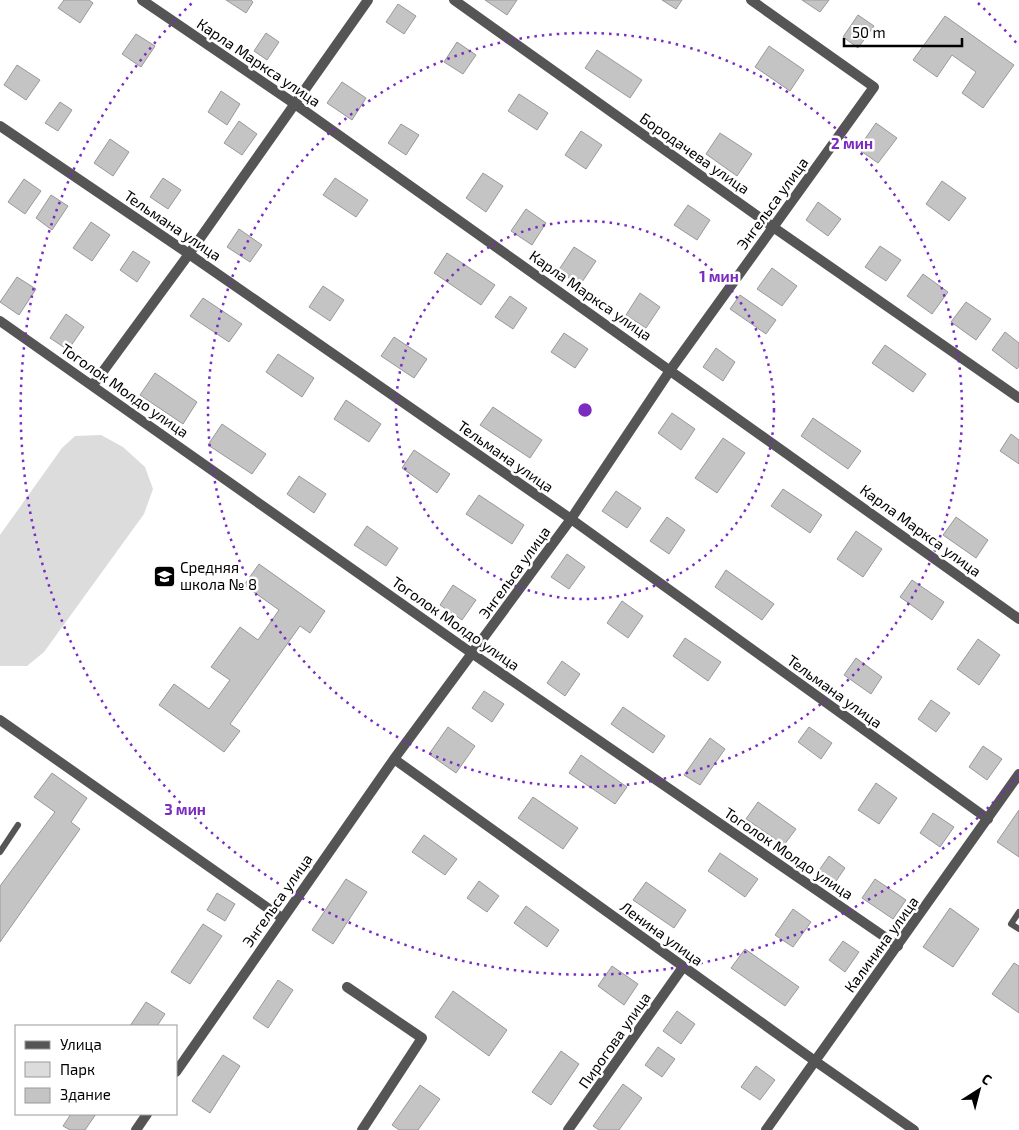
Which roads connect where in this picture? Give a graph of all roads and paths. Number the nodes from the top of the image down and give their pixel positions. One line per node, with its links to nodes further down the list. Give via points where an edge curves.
1 (142, 0): 5 (street, Карла Маркса улица)
2 (368, 0): 5 (street)
3 (454, 0): 7 (street, Бородачева улица)
4 (752, 0): 7 (street, Энгельса улица, via 874,87)
5 (295, 104): 8 (street); 10 (street, Карла Маркса улица)
6 (0, 126): 8 (street, Тельмана улица)
7 (773, 227): 10 (street, Энгельса улица); 12 (street, Бородачева улица)
8 (189, 254): 11 (street); 13 (street, Тельмана улица)
9 (0, 321): 11 (street, Тоголок Молдо улица)
10 (671, 370): 13 (street, Энгельса улица); 14 (street, Карла Маркса улица)
11 (93, 385): 15 (street, Тоголок Молдо улица)
12 (1019, 398)
13 (571, 519): 15 (street, Энгельса улица); 19 (street, Тельмана улица)
14 (1019, 618)
15 (473, 654): 17 (street, Энгельса улица); 25 (street, Тоголок Молдо улица)
16 (0, 720): 23 (street)
17 (394, 759): 23 (street, Энгельса улица); 26 (street, Ленина улица)
18 (1019, 774): 19 (street, Калинина улица)
19 (988, 819): 25 (street, Калинина улица)
20 (18, 825): 21 (lane)
21 (0, 852)
22 (1019, 912): 24 (lane, via 1011,924)
23 (282, 918): 29 (street, Энгельса улица)
24 (1019, 929)
25 (898, 946): 28 (street, Калинина улица)
26 (683, 967): 28 (street, Ленина улица); 33 (street, Пирогова улица)
27 (347, 987): 32 (street, via 422,1038)
28 (815, 1061): 34 (street, Калинина улица); 35 (street, Ленина улица)
29 (178, 1069)
30 (146, 1115): 31 (street)
31 (136, 1130)
32 (362, 1130)
33 (568, 1130)
34 (766, 1130)
35 (914, 1130)

